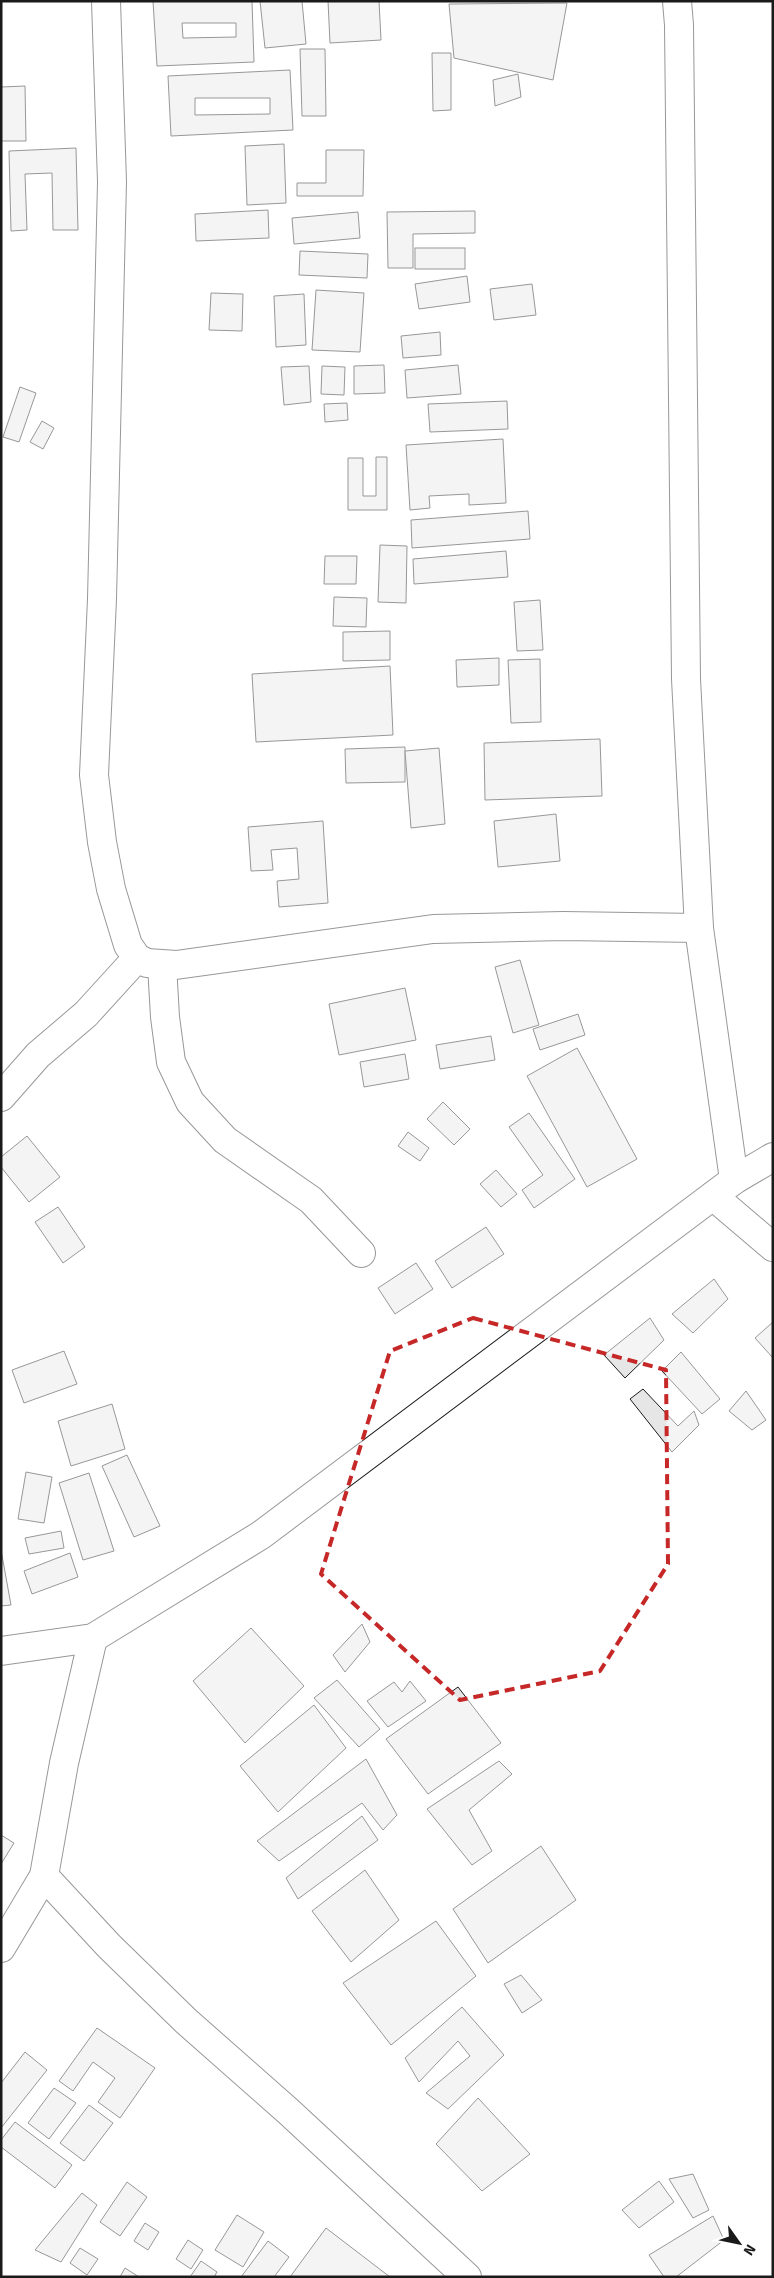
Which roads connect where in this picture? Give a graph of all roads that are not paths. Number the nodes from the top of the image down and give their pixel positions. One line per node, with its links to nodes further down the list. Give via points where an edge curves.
1 (106, 1): 4 (street, via 112,182 102,599 94,775 111,889 128,945)
2 (677, 1): 3 (street, via 686,679)
3 (700, 928): 4 (street, via 563,926 433,929 176,965); 7 (street)
4 (149, 961): 5 (street, via 38,1055); 9 (street, via 164,1017 171,1062 190,1102 225,1140 311,1200)
5 (1, 1097)
6 (773, 1157): 7 (street)
7 (724, 1188): 8 (street); 10 (street, via 261,1535)
8 (773, 1247)
9 (361, 1253)
10 (93, 1638): 11 (street); 12 (street, via 64,1763)
11 (1, 1651)
12 (44, 1876): 13 (street); 14 (street, via 109,1946 186,2021)
13 (1, 1948)
14 (466, 2277)

